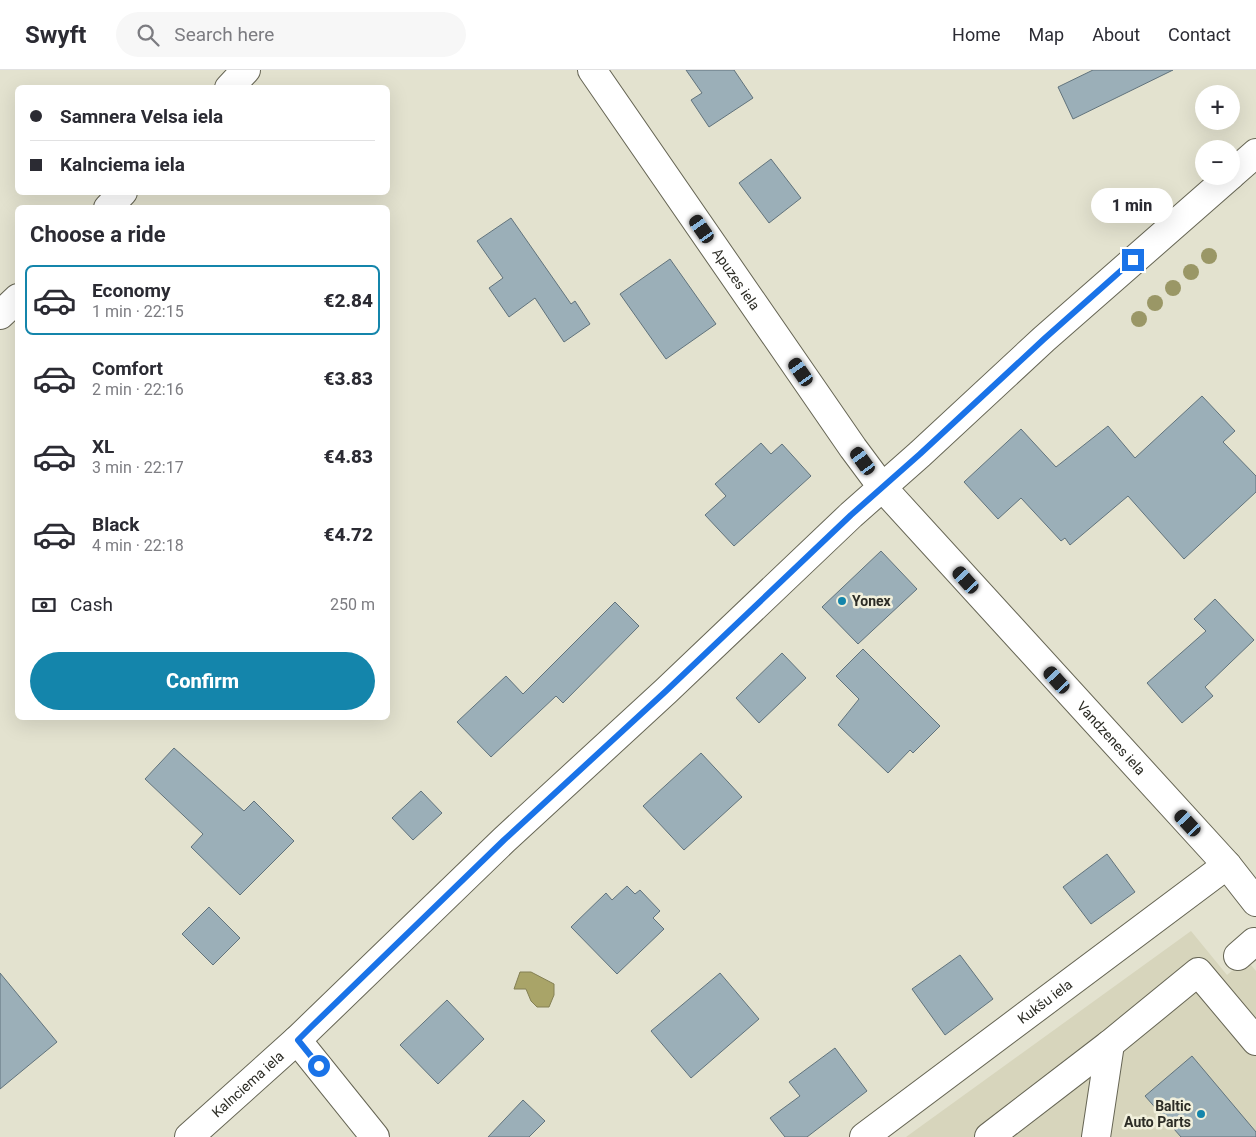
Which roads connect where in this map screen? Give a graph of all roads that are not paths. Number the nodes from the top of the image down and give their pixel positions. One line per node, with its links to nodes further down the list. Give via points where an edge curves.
1 (246, 70): 3 (street)
2 (592, 70): 11 (street, Apuzes iela)
3 (232, 85)
4 (1256, 153): 5 (street, Kalnciema iela)
5 (1240, 167)
6 (1220, 185): 11 (street, Kalnciema iela)
7 (120, 195): 8 (street)
8 (111, 205)
9 (15, 301): 10 (street)
10 (0, 315)
11 (882, 487): 12 (street, Vandzenes iela); 14 (street, Kalnciema iela, via 546,801)
12 (1227, 866): 13 (street, Vandzenes iela); 19 (street, Kukšu iela)
13 (1256, 902)
14 (298, 1040): 17 (street, Kalnciema iela); 18 (street)
15 (1256, 1041): 16 (street, via 1198,972)
16 (1110, 1044): 20 (street); 21 (street)
17 (189, 1137)
18 (375, 1137)
19 (864, 1137)
20 (989, 1137)
21 (1096, 1137)

